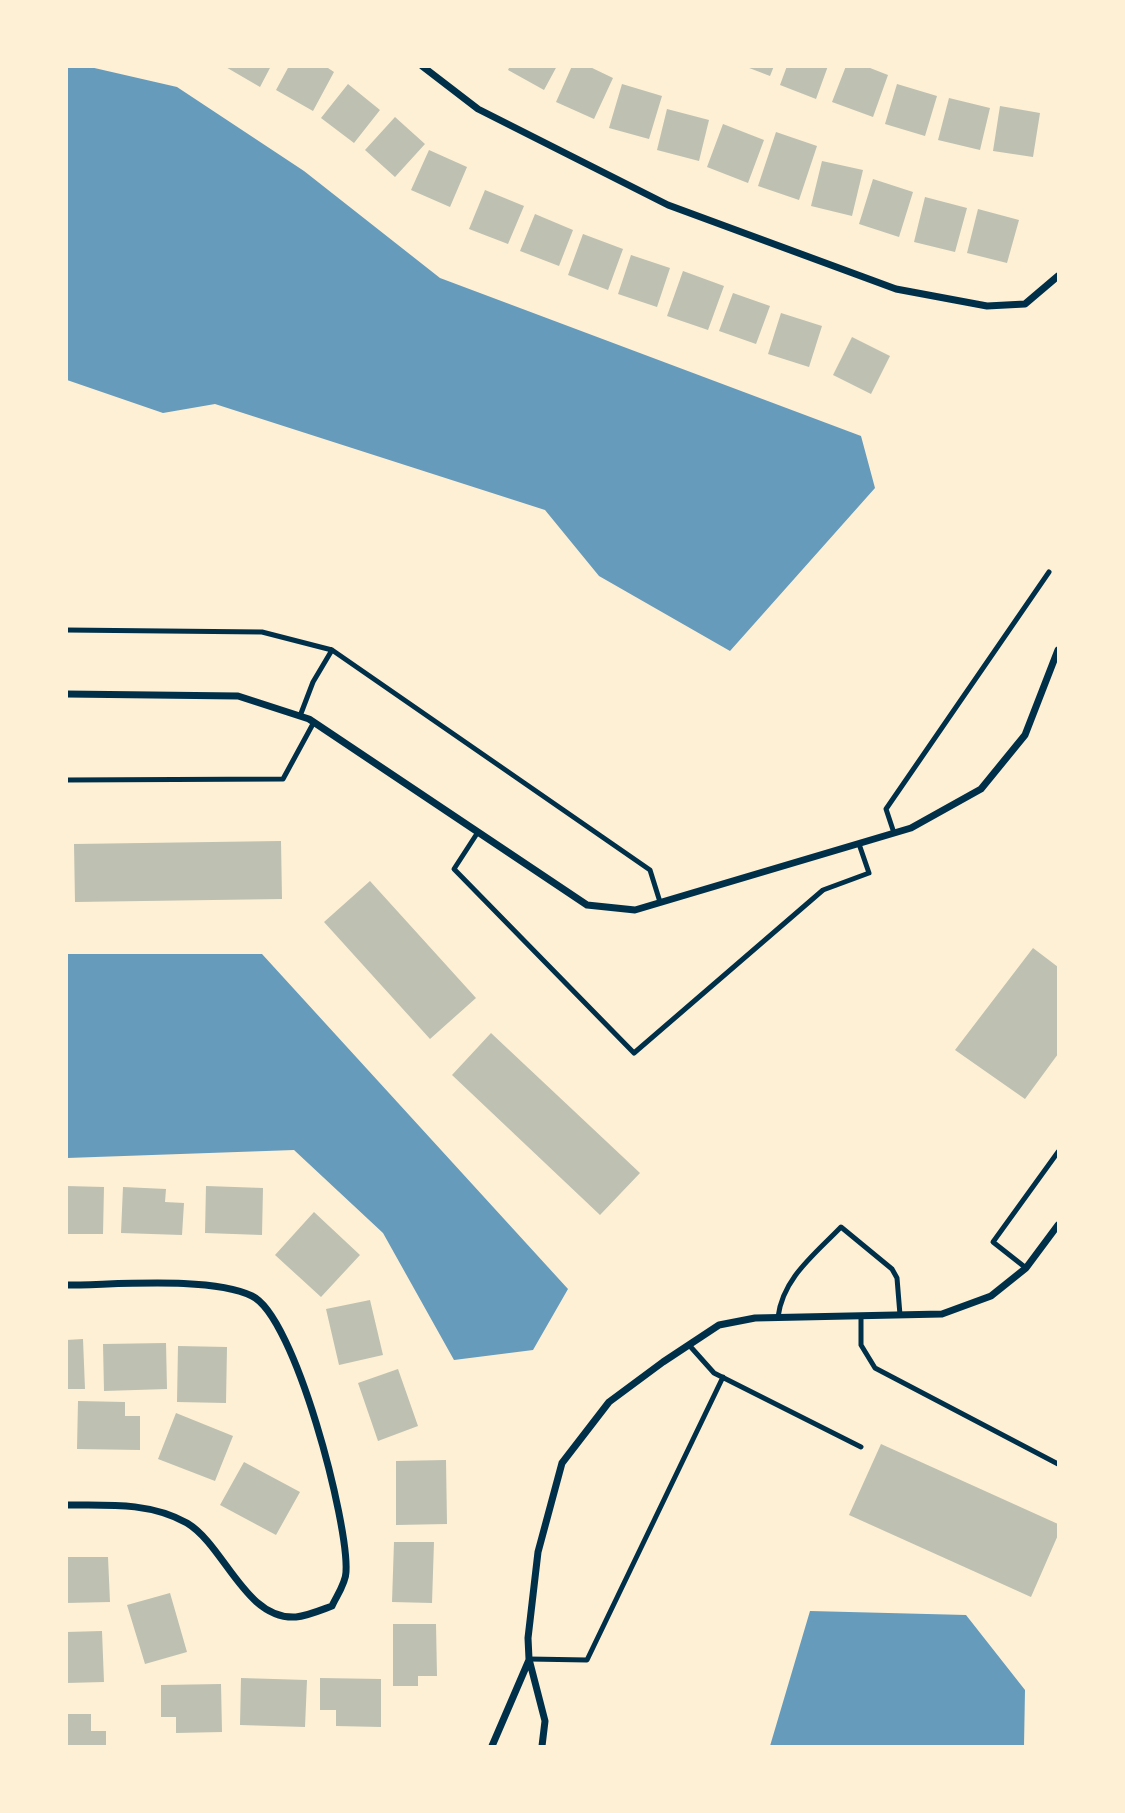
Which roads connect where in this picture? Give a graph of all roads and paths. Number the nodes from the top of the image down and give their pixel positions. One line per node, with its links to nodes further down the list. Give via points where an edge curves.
1 (422, 66): 2 (street, via 478,109 668,205 896,289 987,306 1025,304)
2 (1059, 276)
3 (1049, 572): 12 (lane, via 887,809)
4 (66, 630): 5 (lane, via 262,632)
5 (332, 650): 8 (lane); 14 (lane, via 650,870)
6 (1059, 650): 12 (street, via 1025,735 981,789)
7 (66, 694): 8 (street, via 238,696)
8 (300, 716): 9 (street)
9 (314, 722): 10 (lane, via 283,779); 11 (street)
10 (66, 780)
11 (478, 832): 13 (lane, via 454,869 634,1053 823,890 869,873); 14 (street, via 587,905 635,910)
12 (894, 833): 13 (street)
13 (859, 844): 14 (street)
14 (660, 902)
15 (1059, 1152): 17 (lane, via 993,1241)
16 (1059, 1225): 17 (street)
17 (1026, 1268): 20 (street, via 991,1296 942,1314)
18 (66, 1285): 26 (street, via 198,1286 253,1296 273,1319 314,1408 340,1514 347,1574 332,1606 295,1618 268,1610 240,1588 218,1550 186,1523 137,1506)
19 (861, 1315): 20 (street); 21 (street); 25 (lane, via 861,1345 875,1368)
20 (900, 1315): 21 (lane, via 892,1269 841,1227 790,1280 780,1298)
21 (778, 1317): 22 (street, via 719,1325)
22 (689, 1345): 23 (lane, via 713,1373); 27 (street, via 609,1402 562,1463 538,1552)
23 (723, 1377): 24 (lane); 27 (lane, via 587,1660)
24 (861, 1447)
25 (1059, 1464)
26 (66, 1505)
27 (529, 1659): 28 (street); 29 (street, via 545,1721)
28 (492, 1746)
29 (542, 1746)

